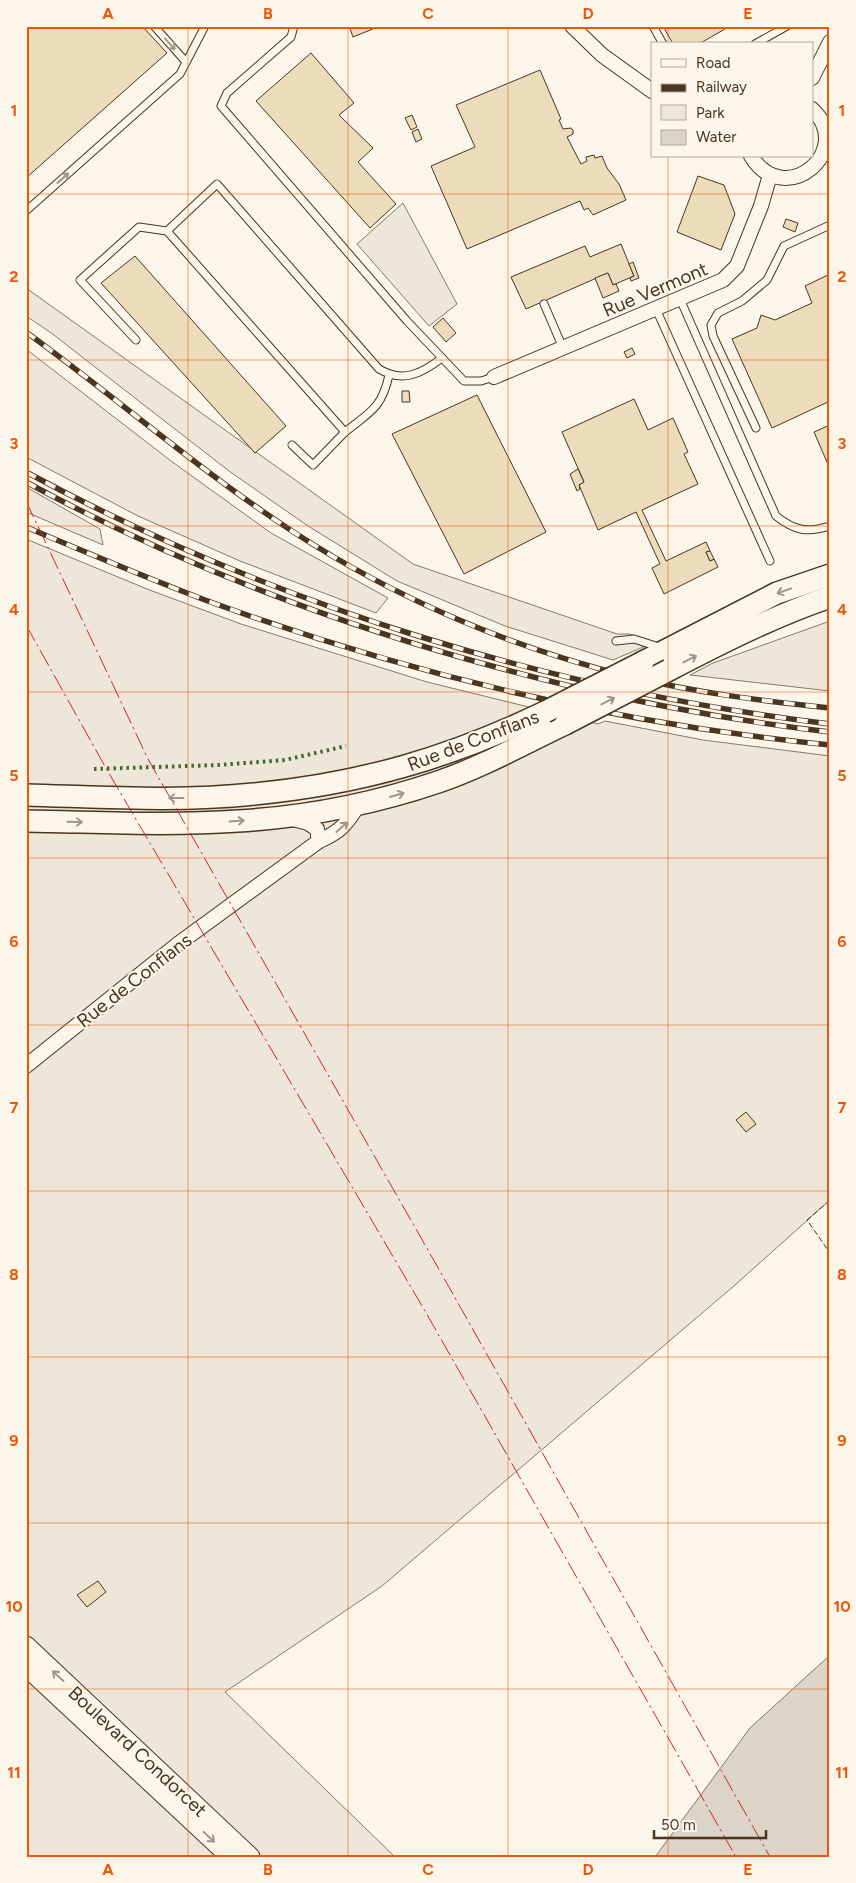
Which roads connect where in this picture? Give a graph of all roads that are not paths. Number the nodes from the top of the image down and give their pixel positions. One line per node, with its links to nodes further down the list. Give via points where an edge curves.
1 (154, 26): 10 (lane, one-way to 10)
2 (205, 26): 10 (lane)
3 (294, 26): 27 (lane, via 291,36 227,93 221,106)
4 (572, 26): 12 (street, via 602,55)
5 (653, 26): 7 (lane)
6 (787, 26): 8 (lane)
7 (662, 42)
8 (759, 42)
9 (830, 42): 11 (street)
10 (186, 62): 19 (lane, one-way to 10, via 180,74)
11 (814, 74)
12 (651, 89)
13 (816, 113): 14 (street); 17 (street, via 825,129 826,142 820,159)
14 (830, 135)
15 (752, 158): 18 (street)
16 (830, 160): 17 (street)
17 (807, 173): 18 (street, via 782,178)
18 (770, 175): 22 (street, Rue Vermont, via 737,266 723,280)
19 (26, 211)
20 (830, 225): 30 (lane, via 784,246 767,280 742,301 718,313 711,325 713,336)
21 (167, 231): 25 (lane, via 138,227 80,280); 28 (lane, via 217,184 378,369); 31 (lane)
22 (680, 298): 24 (street, Rue Vermont); 33 (lane, via 776,516 788,526 801,530)
23 (544, 304): 26 (lane)
24 (656, 309): 26 (street, Rue Vermont); 34 (lane)
25 (136, 340)
26 (563, 348): 29 (street, Rue Vermont)
27 (442, 358): 28 (lane, via 427,370 410,375); 29 (lane, via 464,381)
28 (389, 374): 31 (lane, via 386,391 378,404)
29 (494, 377)
30 (756, 428)
31 (345, 432): 32 (lane, via 313,465)
32 (292, 445)
33 (830, 526)
34 (770, 561)
35 (830, 575): 38 (main road, Rue de Conflans, one-way to 38, via 777,593)
36 (830, 597): 38 (main road, Rue de Conflans, one-way to 36, via 732,638)
37 (616, 641): 38 (lane, via 634,639)
38 (667, 660): 39 (main road, Rue de Conflans, one-way to 39, bridge, via 643,662 481,742 370,776 253,795 194,798); 40 (main road, Rue de Conflans, one-way to 38, bridge, via 414,790 470,770 565,724)
39 (26, 795)
40 (359, 804): 41 (main road, Rue de Conflans); 43 (street, Rue de Conflans, one-way to 40, via 346,825)
41 (283, 817): 42 (main road, Rue de Conflans, one-way to 41, via 180,824); 43 (street, via 313,826 317,829)
42 (26, 821)
43 (319, 841): 44 (street, Rue de Conflans, via 178,944)
44 (26, 1066)
45 (26, 1646): 47 (main road, Boulevard Condorcet, one-way to 45)
46 (26, 1666): 47 (main road, Boulevard Condorcet)
47 (127, 1750): 48 (main road, Boulevard Condorcet, one-way to 48); 49 (main road, Boulevard Condorcet)
48 (231, 1857)
49 (250, 1857)

